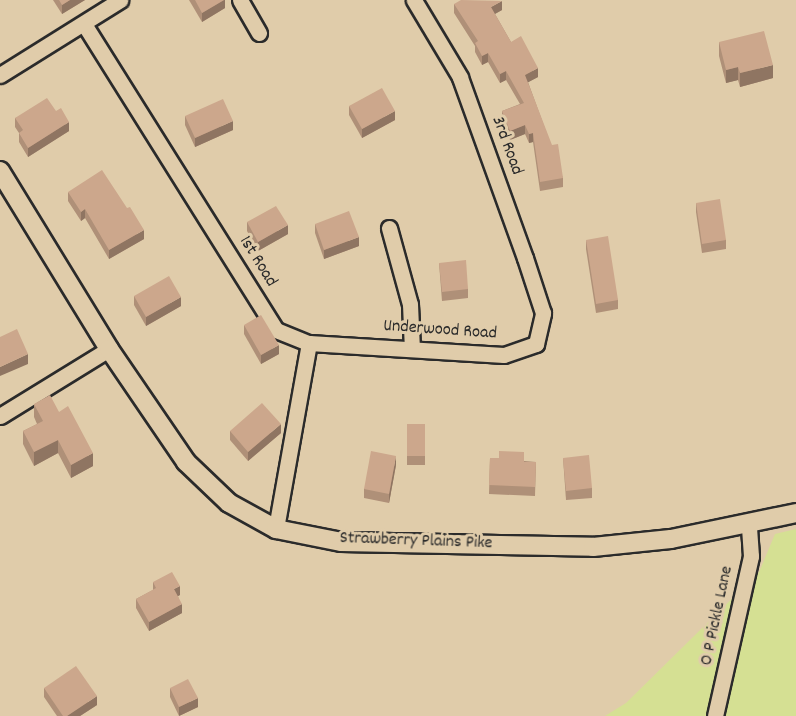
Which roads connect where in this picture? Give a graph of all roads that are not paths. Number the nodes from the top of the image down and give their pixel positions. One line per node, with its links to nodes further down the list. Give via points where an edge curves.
1 (120, 0): 4 (street)
2 (240, 0): 5 (street)
3 (414, 0): 9 (street, 3rd Road, via 460,77)
4 (84, 24): 6 (street); 10 (street, 1st Road, via 276,330)
5 (259, 33)
6 (0, 75)
7 (0, 171): 11 (street, Strawberry Plains Pike)
8 (389, 228): 12 (street, via 410,304)
9 (543, 313): 12 (street, Underwood Road, via 536,344 504,355)
10 (309, 343): 12 (street, Underwood Road); 16 (street)
11 (109, 349): 13 (street); 16 (street, Strawberry Plains Pike, via 186,462 229,503)
12 (412, 349)
13 (0, 416)
14 (796, 513): 15 (street, Strawberry Plains Pike)
15 (749, 524): 16 (street, Strawberry Plains Pike, via 671,539 592,547 341,542); 17 (street, O P Pickle Lane, via 751,556)
16 (276, 529)
17 (715, 716)

